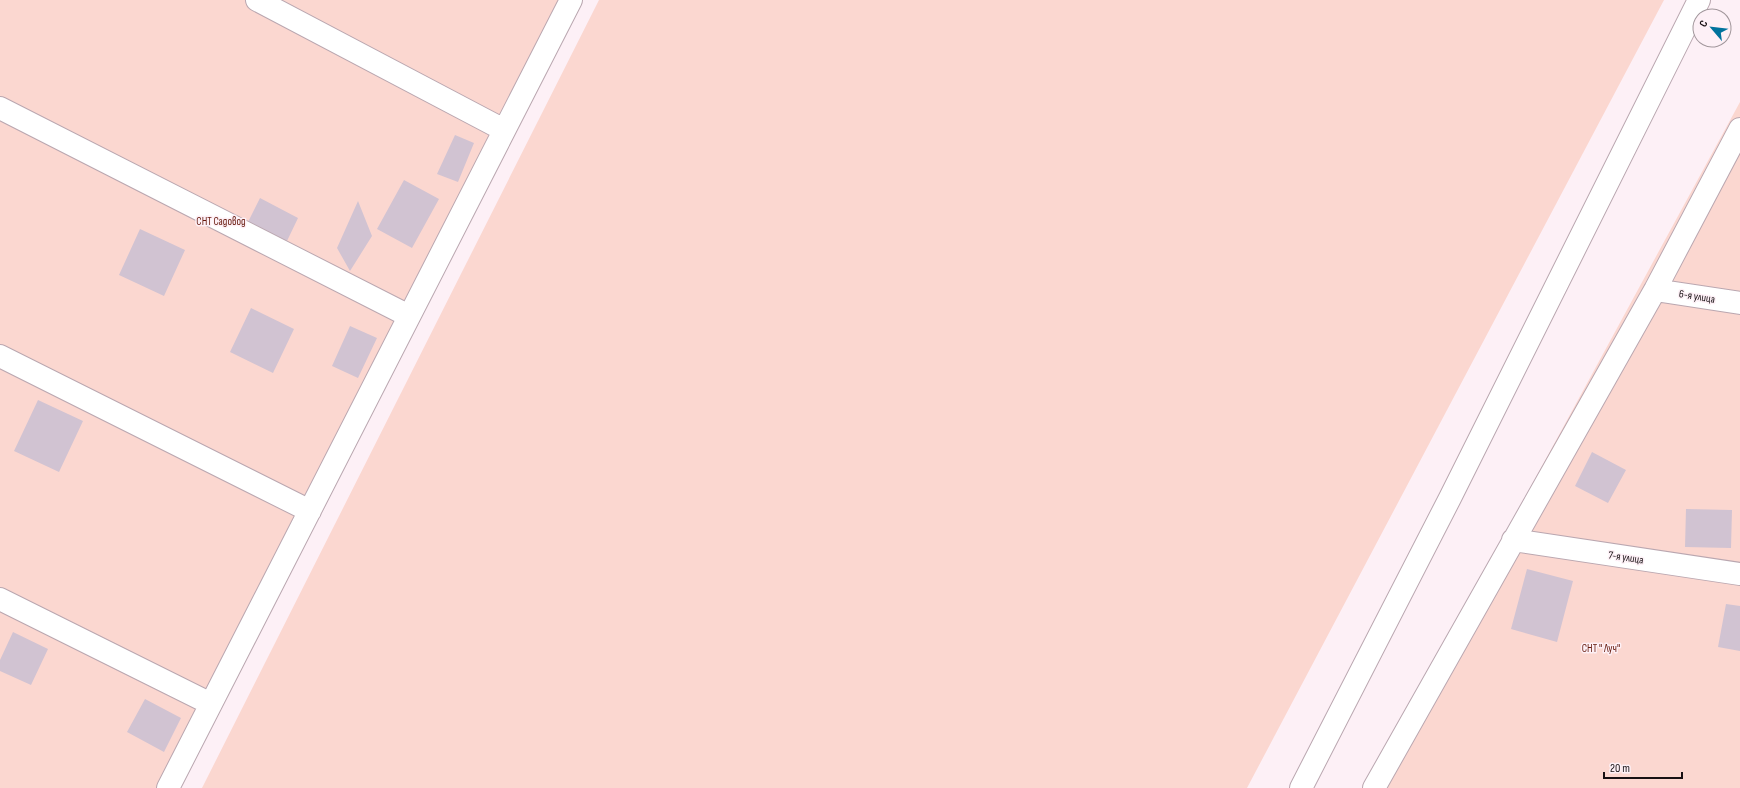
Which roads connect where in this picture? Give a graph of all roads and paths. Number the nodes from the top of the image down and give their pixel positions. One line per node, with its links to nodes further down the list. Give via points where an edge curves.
1 (256, 0): 6 (street)
2 (571, 0): 6 (street)
3 (1699, 0): 17 (street, via 1450,498)
4 (0, 108): 9 (street)
5 (1740, 129): 7 (street)
6 (504, 130): 9 (street)
7 (1655, 290): 8 (street, 6-я улица); 12 (street)
8 (1740, 303)
9 (409, 316): 11 (street)
10 (0, 356): 11 (street)
11 (310, 511): 15 (street)
12 (1513, 540): 13 (street, 7-я улица); 18 (street)
13 (1740, 574)
14 (0, 599): 15 (street)
15 (211, 704): 16 (street)
16 (168, 788)
17 (1301, 788)
18 (1374, 788)

